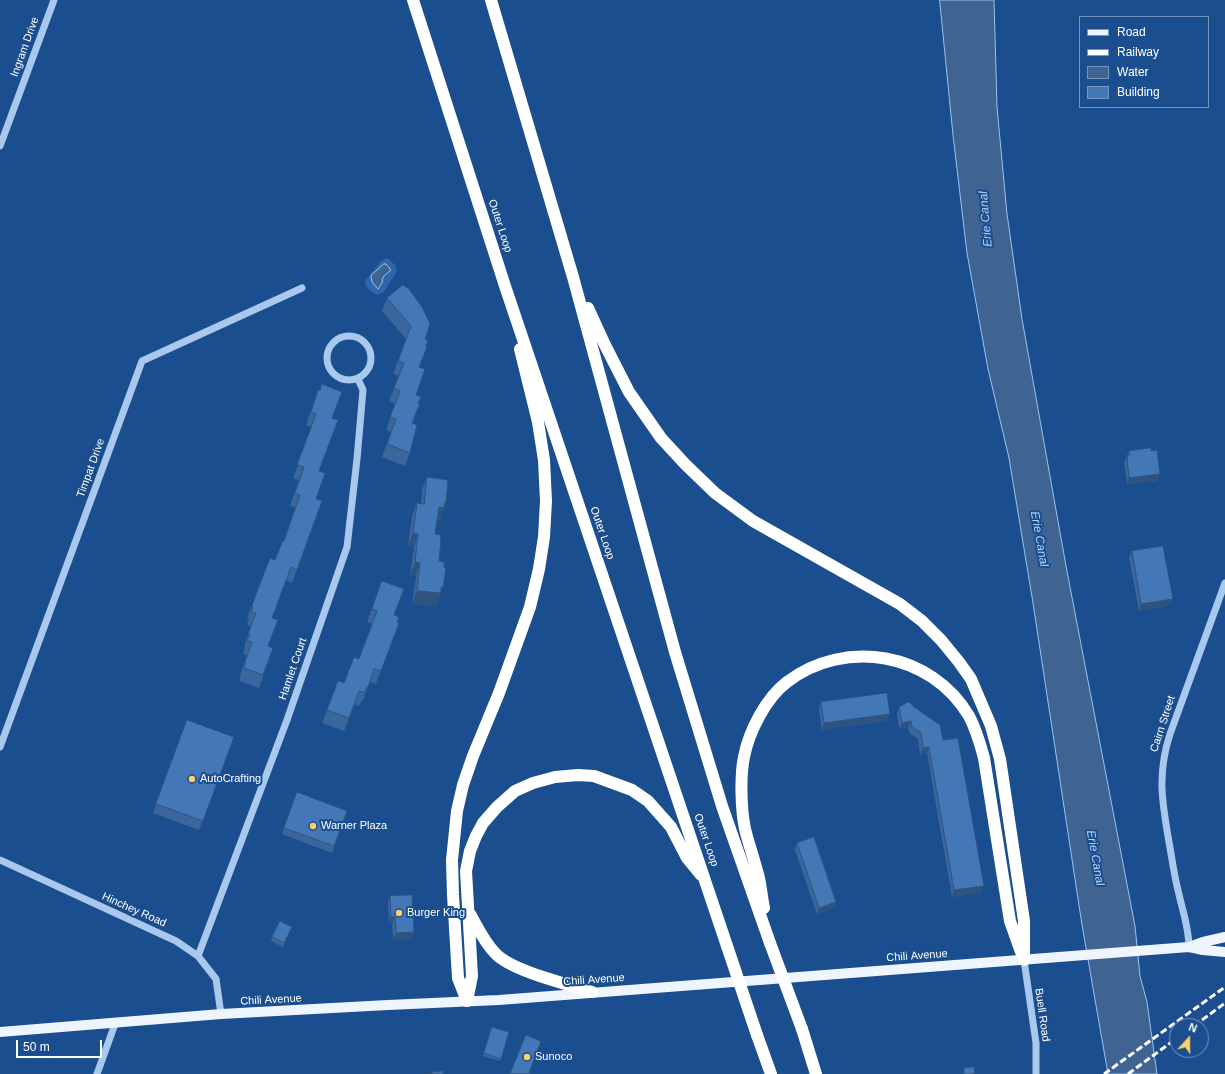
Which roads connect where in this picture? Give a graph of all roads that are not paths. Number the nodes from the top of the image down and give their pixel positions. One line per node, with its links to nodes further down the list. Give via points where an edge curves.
1 (54, 0): 4 (street, Ingram Drive)
2 (413, 0): 6 (highway, Outer Loop)
3 (490, 0): 5 (highway)
4 (0, 146)
5 (573, 277): 15 (highway, via 675,652 722,806); 19 (highway, via 629,392 661,438 685,464 716,493 753,521 900,604 941,640 971,679 991,726 1000,759 1024,921)
6 (505, 286): 12 (highway, Outer Loop); 21 (highway, via 538,422 544,460 546,502 544,537 530,607 473,756 456,811 452,860 458,978)
7 (302, 288): 10 (street, Timpat Drive, via 142,361)
8 (358, 379): 8 (street, via 369,369 369,348 358,338 344,336 337,339 328,351 328,365 337,377 344,380); 18 (street, Hamlet Court, via 363,390 347,547 287,720)
9 (1225, 583): 16 (street, Cairn Street, via 1169,738 1161,774 1162,805)
10 (0, 746)
11 (0, 860): 18 (street, Hinchey Road, via 176,941)
12 (706, 883): 13 (highway, via 687,858 671,827 648,801 632,790 594,776 555,777 533,782 515,791 483,823 470,851 466,871); 26 (highway, Outer Loop, bridge)
13 (469, 911): 20 (highway, via 496,955 514,966); 21 (highway, via 472,976)
14 (1225, 938): 16 (main road, Chili Avenue)
15 (770, 943): 19 (highway, via 743,809 744,756 752,733 772,697 786,682 804,671 822,663 853,657 884,657 918,669 946,688 968,715 978,736 984,758 1010,921); 27 (highway, bridge)
16 (1189, 947): 17 (main road, Chili Avenue); 19 (main road, Chili Avenue)
17 (1225, 952)
18 (198, 956): 22 (street, Hinchey Road, via 216,979)
19 (1024, 960): 20 (main road, Chili Avenue); 28 (street, Buell Road, via 1036,1043)
20 (592, 992): 21 (main road, Chili Avenue)
21 (467, 1001): 22 (main road, Chili Avenue)
22 (221, 1014): 23 (main road, Chili Avenue)
23 (115, 1024): 24 (main road, Chili Avenue); 25 (street)
24 (0, 1032)
25 (97, 1074)
26 (771, 1074)
27 (816, 1074)
28 (1036, 1074)

